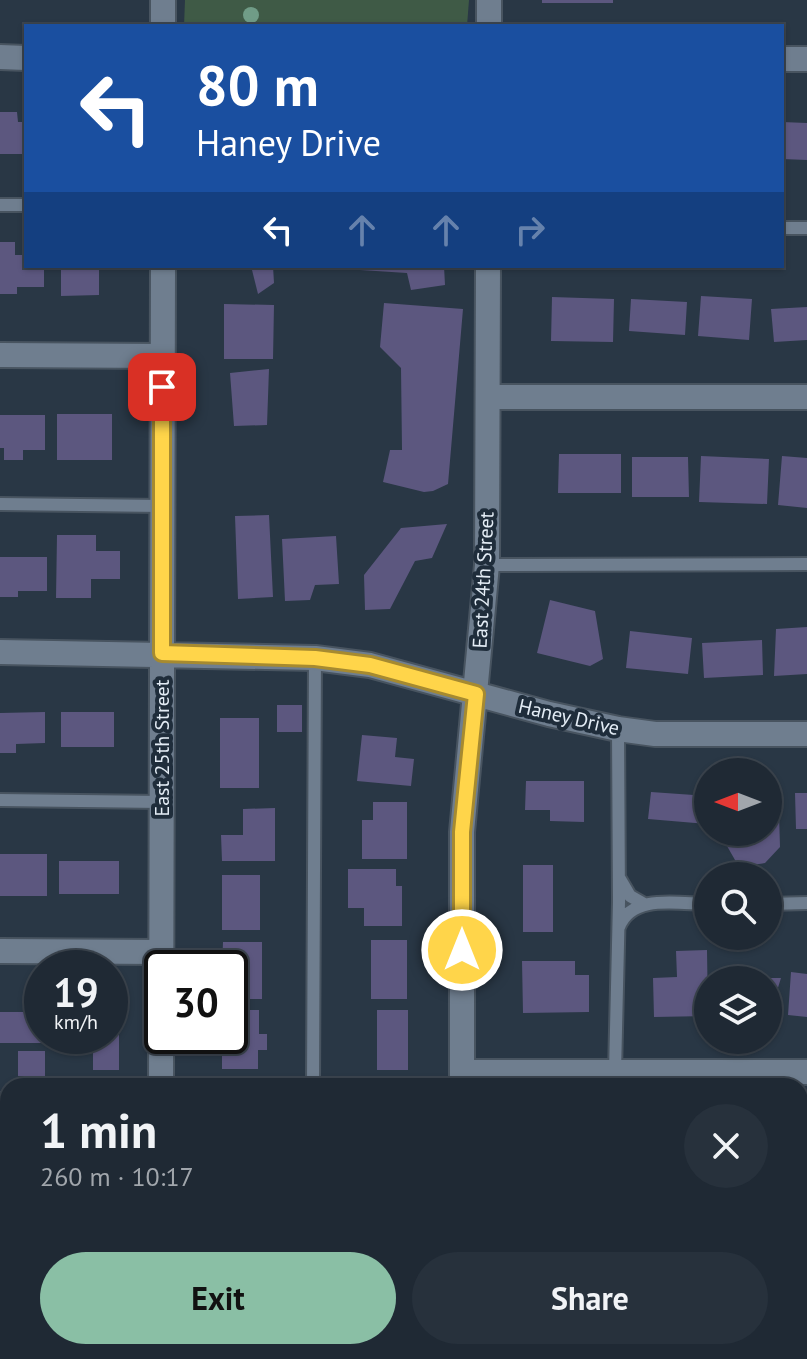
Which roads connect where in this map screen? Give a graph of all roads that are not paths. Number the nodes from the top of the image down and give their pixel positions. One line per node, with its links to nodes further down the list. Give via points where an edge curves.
1 (163, 0): 3 (street)
2 (489, 0): 4 (street)
3 (163, 24)
4 (489, 24)
5 (0, 57): 6 (street)
6 (24, 58)
7 (784, 59): 8 (street)
8 (807, 59)
9 (0, 205): 10 (lane)
10 (24, 205)
11 (784, 228): 12 (lane)
12 (807, 228)
13 (163, 268): 16 (street, East 25th Street)
14 (488, 268): 17 (street, East 24th Street)
15 (0, 355): 16 (street)
16 (162, 356): 20 (street, East 25th Street)
17 (488, 397): 18 (street); 22 (street, East 24th Street)
18 (807, 397)
19 (0, 504): 20 (lane)
20 (162, 506): 24 (street, East 25th Street)
21 (807, 564): 22 (lane)
22 (487, 565): 26 (street, East 24th Street)
23 (0, 652): 24 (street, Haney Drive)
24 (162, 653): 25 (street, Haney Drive); 30 (street, East 25th Street)
25 (315, 658): 26 (street, Haney Drive, via 370,665); 44 (lane)
26 (476, 694): 27 (street, Haney Drive); 45 (street, East 24th Street, via 462,832)
27 (618, 729): 28 (street, Haney Drive, via 655,734); 31 (lane)
28 (807, 734)
29 (0, 800): 30 (lane)
30 (162, 802): 37 (street, East 25th Street)
31 (617, 869): 33 (lane, via 626,892); 36 (lane)
32 (807, 903): 35 (lane)
33 (644, 904): 34 (lane); 36 (lane, via 622,920)
34 (694, 904)
35 (782, 904)
36 (617, 942): 41 (lane)
37 (161, 950)
38 (0, 951): 39 (street)
39 (144, 952)
40 (161, 1054): 43 (street, East 25th Street)
41 (615, 1072): 42 (street); 46 (street)
42 (807, 1072)
43 (161, 1078)
44 (313, 1078)
45 (462, 1078)
46 (484, 1078)

